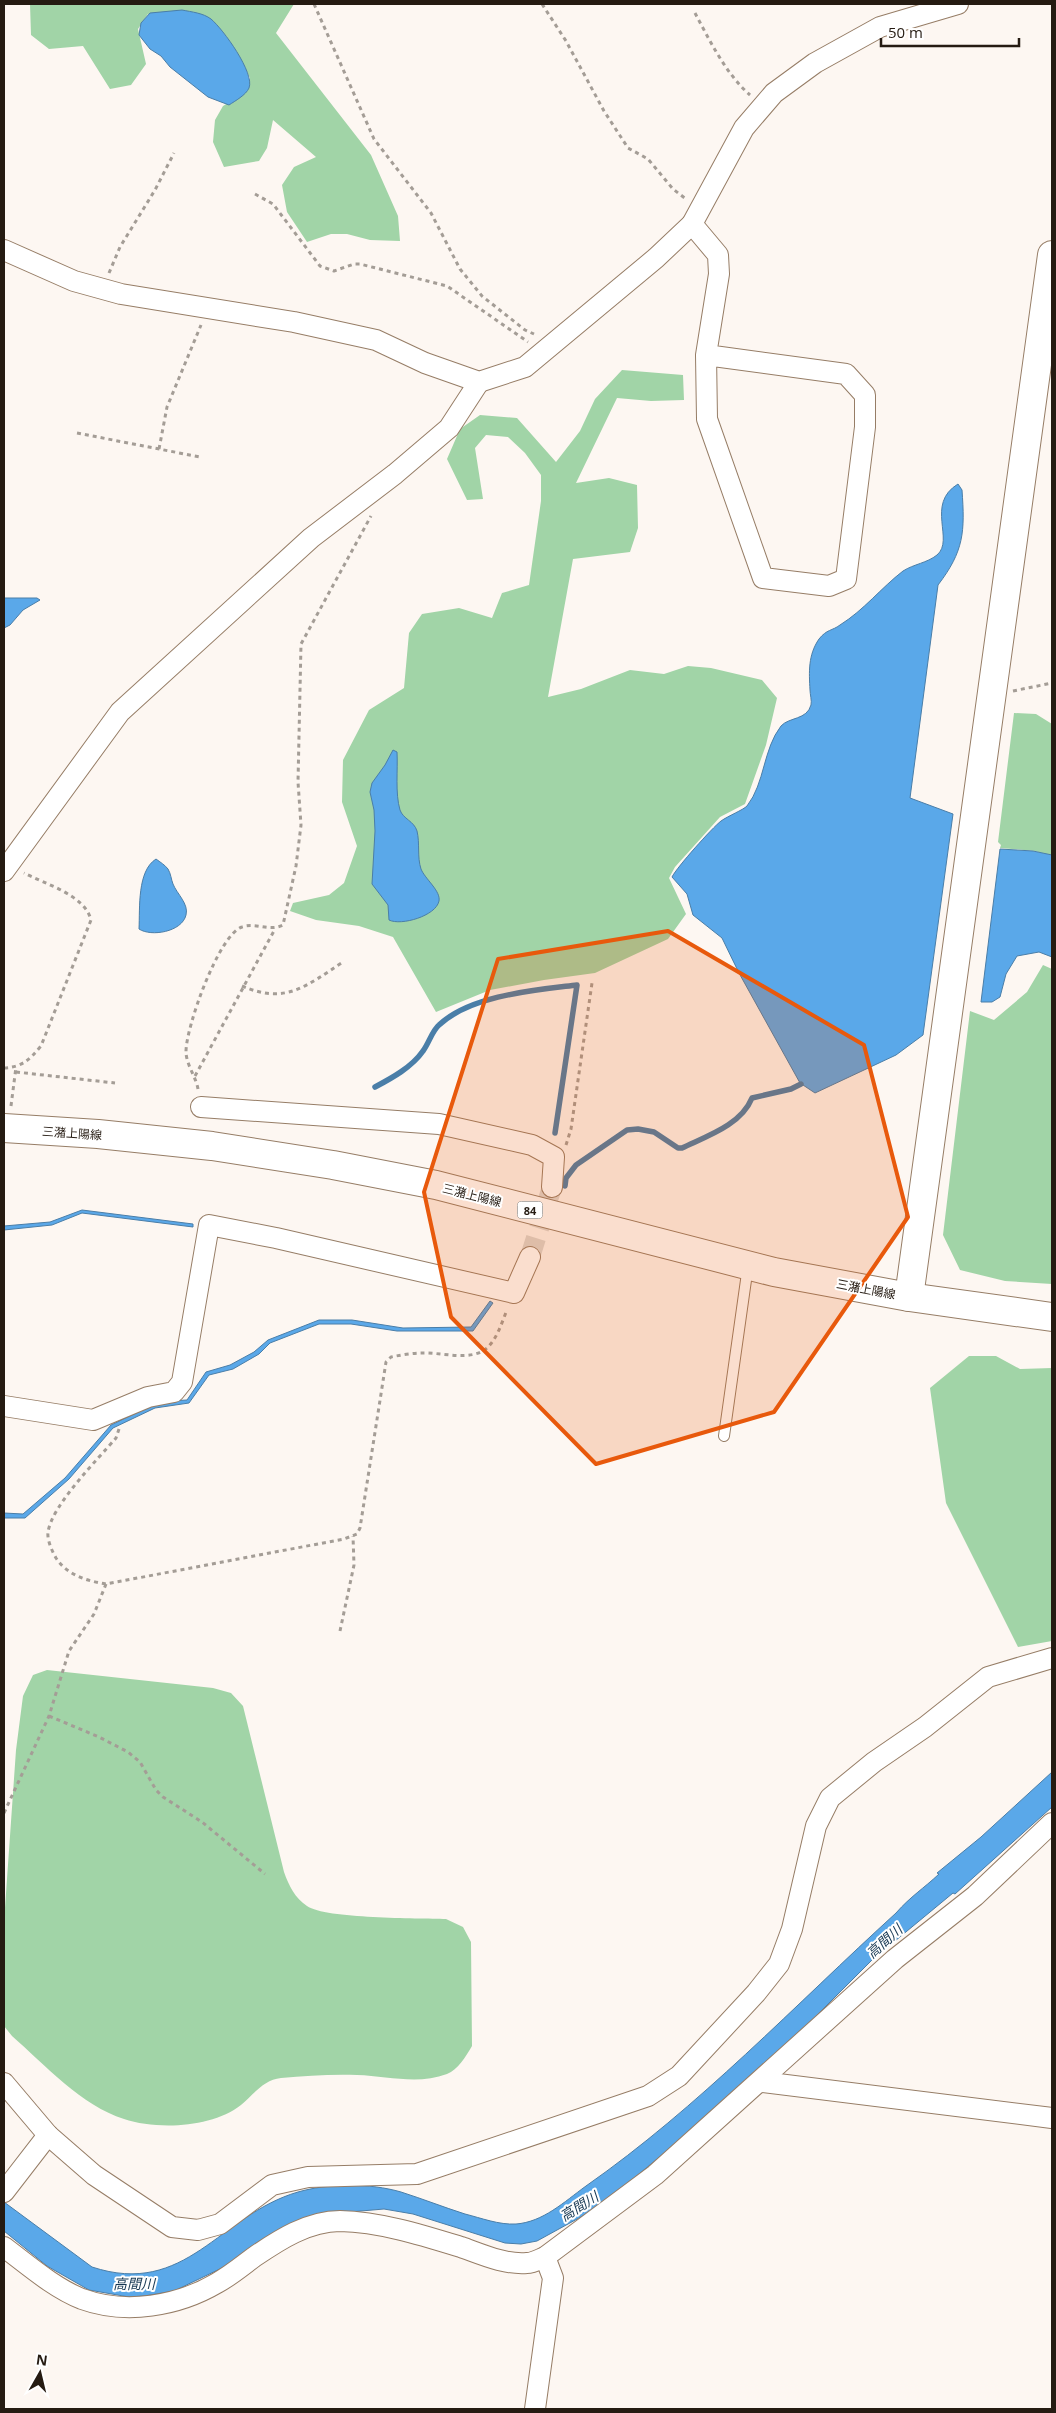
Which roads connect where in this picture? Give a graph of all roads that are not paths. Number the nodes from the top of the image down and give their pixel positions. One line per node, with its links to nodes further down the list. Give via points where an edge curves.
1 (958, 4): 2 (street, via 880,27 815,63 769,100 744,128)
2 (696, 217): 5 (street, via 718,255 719,274); 6 (street, via 656,258 525,367)
3 (4, 250): 6 (street, via 74,281 104,290 294,322 376,340 425,363)
4 (1052, 255): 13 (main road)
5 (706, 355): 5 (street, via 707,419 763,578 830,586 846,579 865,427 865,395 846,374)
6 (479, 382): 7 (street, via 449,428 311,538 120,712)
7 (6, 868)
8 (201, 1107): 10 (street, via 439,1124 532,1145 554,1157)
9 (7, 1118): 12 (main road, 三潴上陽線 / 84, via 98,1134 202,1145 334,1165 436,1185)
10 (552, 1187)
11 (530, 1257): 15 (street, via 514,1293 209,1225 182,1382 174,1392 148,1398 93,1420)
12 (748, 1265): 13 (main road, 三潴上陽線 / 84); 16 (lane)
13 (909, 1297): 14 (main road, 三潴上陽線 / 84)
14 (1052, 1317)
15 (4, 1406)
16 (724, 1436)
17 (1052, 1658): 22 (street, via 988,1677 830,1798 816,1826 792,1929 779,1964 679,2076 648,2096 418,2174 308,2177 272,2186 220,2224 198,2230 172,2227 94,2175)
18 (1052, 1822): 20 (street, via 974,1896 895,1960)
19 (4, 2082): 22 (street)
20 (762, 2082): 21 (street); 25 (street, via 655,2176)
21 (1052, 2118)
22 (48, 2135): 23 (street)
23 (4, 2192)
24 (4, 2246): 25 (street, via 44,2277 82,2298 123,2307 160,2305 189,2298 217,2283 284,2237 337,2221 406,2230 493,2258 527,2263)
25 (545, 2258): 26 (street, via 553,2278)
26 (535, 2409)

